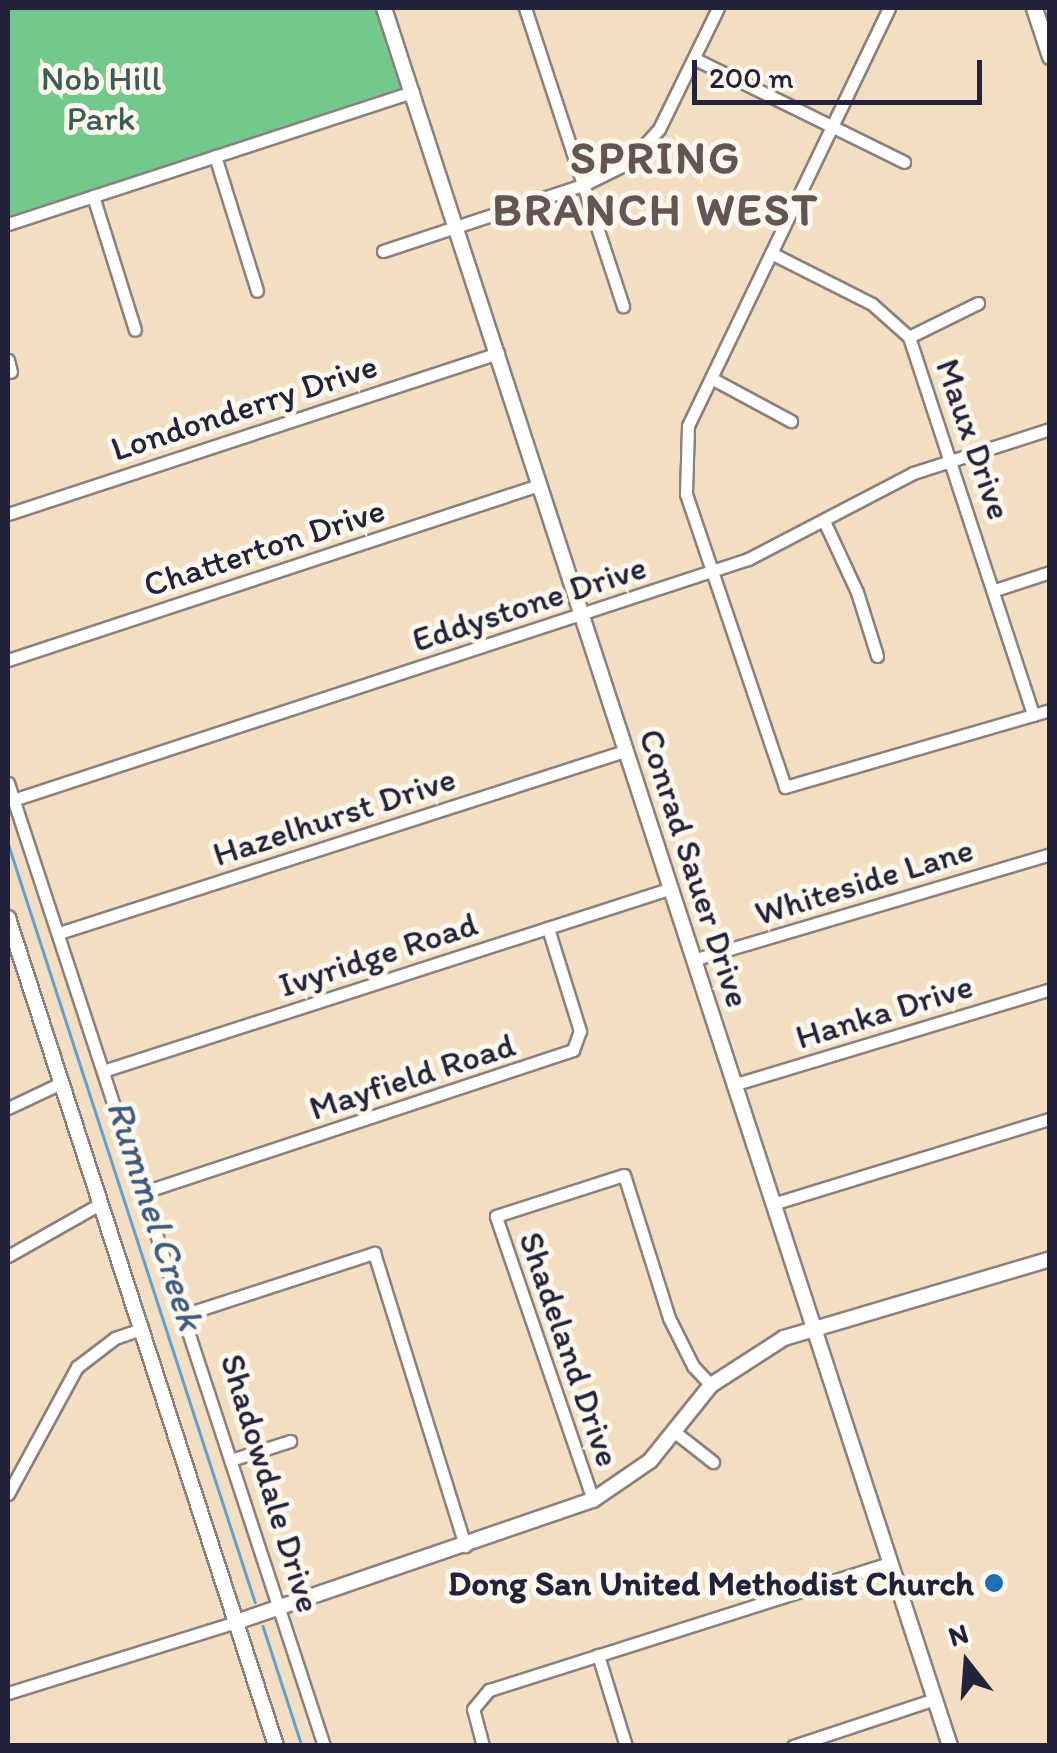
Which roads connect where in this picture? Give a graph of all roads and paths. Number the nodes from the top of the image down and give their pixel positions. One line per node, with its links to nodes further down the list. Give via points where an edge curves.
1 (384, 8): 8 (street, Conrad Sauer Drive)
2 (525, 8): 12 (street)
3 (718, 8): 7 (street)
4 (888, 8): 9 (street)
5 (1034, 8): 6 (main road)
6 (1050, 56)
7 (695, 59): 9 (street); 12 (street, via 648,143)
8 (413, 92): 10 (street); 15 (street, Conrad Sauer Drive)
9 (831, 126): 11 (street); 17 (street)
10 (216, 156): 13 (street); 18 (street)
11 (904, 162)
12 (584, 186): 15 (street); 20 (street)
13 (93, 196): 14 (street); 21 (street)
14 (8, 224)
15 (456, 226): 16 (street); 23 (street, Conrad Sauer Drive)
16 (382, 252)
17 (772, 253): 22 (street, Maux Drive, via 872,304); 24 (street)
18 (256, 292)
19 (978, 303): 22 (street)
20 (623, 306)
21 (135, 330)
22 (909, 337): 27 (street, Maux Drive)
23 (498, 353): 28 (street, Conrad Sauer Drive); 29 (street, Londonderry Drive)
24 (711, 378): 25 (street); 31 (street, via 688,426 682,471)
25 (791, 421)
26 (1050, 429): 27 (street, Eddystone Drive)
27 (953, 459): 30 (street, Eddystone Drive, via 884,486); 33 (street, Maux Drive)
28 (538, 485): 34 (street, Conrad Sauer Drive); 36 (street, Chatterton Drive)
29 (8, 514)
30 (824, 521): 31 (street, Eddystone Drive); 35 (street, via 858,592)
31 (712, 571): 34 (street, Eddystone Drive); 38 (street, via 785,787)
32 (1050, 572): 33 (street)
33 (995, 590): 38 (street, Maux Drive)
34 (582, 615): 39 (street, Conrad Sauer Drive); 41 (street, Eddystone Drive)
35 (877, 656)
36 (8, 660)
37 (1050, 710): 38 (street)
38 (1033, 715)
39 (625, 750): 43 (street, Conrad Sauer Drive); 46 (street, Hazelhurst Drive)
40 (8, 783): 41 (street, Shadowdale Drive)
41 (13, 800): 46 (street, Shadowdale Drive)
42 (1050, 854): 48 (street, Whiteside Lane)
43 (669, 889): 45 (street, Ivyridge Road); 48 (street, Conrad Sauer Drive)
44 (8, 918): 47 (street)
45 (548, 928): 50 (street, Ivyridge Road); 55 (street, Mayfield Road, via 580,1031 564,1056)
46 (58, 933): 50 (street, Shadowdale Drive)
47 (14, 959): 51 (street)
48 (694, 960): 52 (street, Conrad Sauer Drive)
49 (1050, 990): 52 (street, Hanka Drive)
50 (103, 1071): 55 (street, Shadowdale Drive)
51 (61, 1083): 53 (street); 56 (street)
52 (734, 1085): 57 (street, Conrad Sauer Drive)
53 (8, 1108)
54 (1050, 1120): 57 (street)
55 (144, 1192): 60 (street, Shadowdale Drive)
56 (100, 1204): 58 (street); 62 (street)
57 (773, 1204): 61 (street, Conrad Sauer Drive)
58 (8, 1256)
59 (1050, 1259): 61 (street)
60 (186, 1314): 66 (street, Shadowdale Drive); 71 (street, via 374,1253)
61 (814, 1329): 63 (street, via 756,1353); 72 (street, Conrad Sauer Drive)
62 (141, 1330): 68 (street, via 116,1338 77,1366); 74 (street)
63 (711, 1385): 64 (street); 70 (street, Shadeland Drive, via 693,1366 669,1318 624,1175 496,1216)
64 (676, 1433): 67 (street); 70 (street, via 622,1484)
65 (290, 1441): 66 (street)
66 (234, 1459): 73 (street, Shadowdale Drive)
67 (713, 1462)
68 (11, 1478): 69 (street)
69 (8, 1494)
70 (593, 1500): 71 (street)
71 (465, 1546): 73 (street)
72 (890, 1562): 75 (street); 77 (street, Conrad Sauer Drive)
73 (278, 1608): 74 (street); 80 (street, Shadowdale Drive)
74 (236, 1622): 76 (street); 79 (street)
75 (598, 1654): 78 (street, via 480,1694 473,1710); 81 (street)
76 (8, 1693)
77 (935, 1699): 82 (street); 83 (street, Conrad Sauer Drive)
78 (482, 1743)
79 (276, 1746)
80 (324, 1746)
81 (626, 1746)
82 (793, 1746)
83 (950, 1746)

